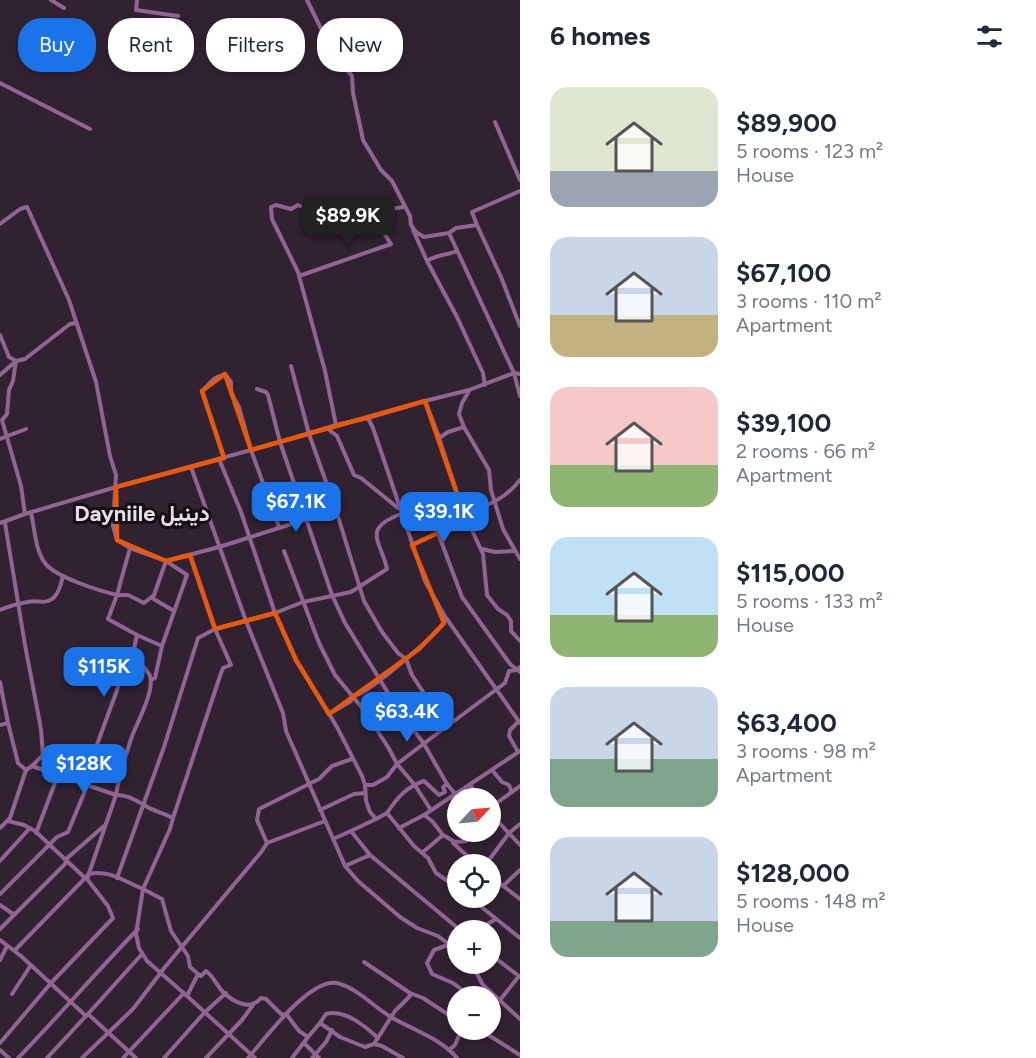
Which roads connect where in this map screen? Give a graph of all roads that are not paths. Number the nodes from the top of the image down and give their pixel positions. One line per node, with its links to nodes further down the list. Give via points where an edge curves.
1 (51, 0): 4 (street)
2 (137, 0): 5 (street, via 136,10)
3 (307, 0): 11 (street, via 332,51 352,76 363,140 392,181)
4 (64, 8)
5 (178, 16)
6 (0, 83): 8 (street)
7 (495, 122): 9 (street)
8 (90, 129)
9 (520, 180)
10 (520, 191): 15 (street, via 472,212)
11 (404, 207): 12 (street); 14 (street)
12 (375, 211): 19 (street, via 378,224 392,244); 19 (street, via 345,226 340,218 325,210 310,215 308,209 298,205 291,209 271,207 272,219)
13 (0, 224): 20 (street, via 27,207)
14 (411, 225): 16 (street, via 424,237); 18 (street)
15 (477, 225): 16 (street); 21 (street)
16 (449, 233): 17 (street)
17 (457, 251): 18 (street); 25 (street)
18 (427, 261): 28 (street, via 457,317)
19 (299, 276): 34 (street)
20 (76, 323): 23 (street, via 25,359); 47 (street, via 96,382)
21 (520, 326)
22 (0, 335): 23 (street, via 9,357)
23 (16, 361): 27 (street); 39 (street, via 7,414 2,420)
24 (291, 366): 38 (street)
25 (514, 373): 26 (street); 28 (street); 31 (street)
26 (520, 374)
27 (0, 375)
28 (485, 385): 30 (street)
29 (257, 389): 42 (street, via 268,395)
30 (470, 390): 32 (street); 35 (street, via 459,410)
31 (520, 396)
32 (425, 401): 33 (street); 40 (street)
33 (368, 418): 34 (street); 49 (street)
34 (336, 425): 36 (street)
35 (464, 427): 40 (street); 48 (street, via 489,470)
36 (328, 428): 38 (street); 49 (street, via 337,436 354,475)
37 (26, 429): 39 (street)
38 (309, 434): 42 (street); 50 (street)
39 (7, 436): 41 (street); 53 (street)
40 (439, 438): 51 (street)
41 (0, 439)
42 (280, 442): 43 (street); 55 (street)
43 (251, 450): 44 (street); 44 (street, via 231,393 231,382 225,374 202,391); 58 (street)
44 (222, 458): 45 (street); 60 (street)
45 (191, 467): 47 (street); 62 (street)
46 (520, 480): 48 (street, via 510,493)
47 (116, 487): 52 (street); 63 (street, via 113,526 117,540)
48 (495, 502): 51 (street); 65 (street, via 503,530)
49 (399, 508): 54 (street)
50 (336, 510): 55 (street); 71 (street)
51 (463, 511): 56 (street)
52 (32, 513): 53 (street); 70 (street, via 39,552 45,564)
53 (25, 514): 57 (street)
54 (401, 514): 61 (street); 71 (street, via 378,530 377,543 387,569)
55 (306, 518): 58 (street); 73 (street)
56 (466, 520): 59 (street); 64 (street)
57 (2, 523): 76 (street)
58 (279, 528): 60 (street)
59 (438, 533): 61 (street); 88 (street, via 462,597 510,664)
60 (250, 537): 62 (street); 79 (street)
61 (412, 545): 80 (street, via 425,581)
62 (219, 547): 67 (street); 81 (street)
63 (130, 548): 69 (street); 72 (street)
64 (481, 549): 65 (street); 84 (street, via 487,595 507,615 511,631)
65 (515, 550): 68 (street)
66 (284, 551): 75 (street)
67 (190, 555): 69 (street); 82 (street)
68 (520, 559)
69 (166, 561): 74 (street); 78 (street, via 187,575)
70 (63, 576): 72 (street); 76 (street, via 60,587 48,601)
71 (360, 586): 73 (street); 87 (street, via 372,618)
72 (117, 595): 74 (street, via 128,595 144,603); 83 (street, via 108,619)
73 (332, 595): 75 (street); 89 (street)
74 (152, 598): 78 (street)
75 (303, 602): 79 (street); 93 (street, via 335,675)
76 (19, 604): 77 (street); 106 (street, via 43,755)
77 (0, 610)
78 (174, 611): 85 (street)
79 (275, 613): 81 (street); 94 (street, via 296,660)
80 (444, 615): 87 (street, via 444,623); 92 (street)
81 (246, 621): 82 (street); 110 (street)
82 (215, 629): 124 (street, via 198,638); 129 (street, via 231,664 223,668)
83 (136, 635): 85 (street); 86 (street)
84 (520, 641)
85 (162, 646): 90 (street, via 155,678)
86 (133, 654): 90 (street); 101 (street)
87 (406, 659): 89 (street); 95 (street, via 429,701 446,720)
88 (519, 670): 92 (street, via 509,671 505,683)
89 (380, 679): 93 (street); 99 (street)
90 (151, 680): 121 (street)
91 (0, 682): 97 (street)
92 (496, 689): 95 (street); 96 (street)
93 (353, 696): 94 (street); 105 (street)
94 (329, 714): 104 (street)
95 (454, 721): 99 (street)
96 (519, 722): 100 (street, via 510,729 509,736)
97 (8, 723): 98 (street); 106 (street, via 18,763)
98 (0, 725)
99 (424, 744): 105 (street); 113 (street)
100 (519, 752): 107 (street)
101 (94, 753)
102 (61, 757): 108 (street)
103 (99, 757): 109 (street)
104 (352, 759): 110 (street, via 332,766); 111 (street)
105 (397, 764): 111 (street, via 387,777 373,785); 112 (street)
106 (28, 768): 108 (street); 132 (street)
107 (492, 770): 114 (street); 120 (street)
108 (58, 775): 109 (street); 140 (street)
109 (87, 784): 121 (street); 147 (street, via 68,832)
110 (308, 784): 125 (street); 146 (street, via 259,809 257,820)
111 (365, 784): 119 (street)
112 (414, 784): 113 (street, via 424,781 440,795); 126 (street); 127 (street)
113 (447, 784): 116 (street)
114 (470, 785): 117 (street); 118 (street)
115 (520, 786): 120 (street)
116 (450, 788)
117 (466, 788)
118 (472, 788)
119 (364, 793): 125 (street); 130 (street)
120 (512, 793): 123 (street)
121 (116, 795): 124 (street); 135 (street)
122 (447, 800): 126 (street)
123 (501, 802)
124 (143, 805): 129 (street); 158 (street)
125 (320, 810): 131 (street)
126 (431, 810): 128 (street)
127 (387, 813): 130 (street); 138 (street)
128 (424, 815): 138 (street); 142 (street)
129 (173, 818): 161 (street)
130 (376, 819): 139 (street)
131 (326, 820): 144 (street); 146 (street)
132 (8, 821): 136 (street); 137 (street)
133 (501, 823): 141 (street)
134 (520, 824): 141 (street)
135 (105, 825): 154 (street); 157 (street)
136 (0, 828)
137 (30, 828): 140 (street); 153 (street)
138 (399, 828): 149 (street)
139 (351, 831): 144 (street); 152 (street)
140 (36, 833): 147 (street)
141 (509, 833): 148 (street); 151 (street)
142 (443, 835): 143 (street); 149 (street)
143 (447, 837)
144 (333, 839): 155 (street)
145 (452, 842): 150 (street)
146 (267, 843): 176 (street)
147 (49, 845): 154 (street); 162 (street)
148 (520, 845)
149 (423, 852): 159 (street)
150 (465, 854)
151 (493, 854)
152 (370, 855): 155 (street); 168 (street)
153 (0, 861)
154 (66, 861): 157 (street); 166 (street)
155 (345, 866): 173 (street, via 400,917)
156 (520, 870): 160 (street)
157 (87, 876): 158 (street, via 98,872); 177 (street); 186 (street, via 113,918)
158 (117, 878): 161 (street)
159 (447, 881)
160 (503, 886): 163 (street)
161 (143, 889): 169 (street); 176 (street, via 162,899 171,931)
162 (0, 894)
163 (520, 899)
164 (0, 905): 166 (street)
165 (483, 908): 167 (street)
166 (16, 913): 170 (street)
167 (496, 919): 171 (street)
168 (448, 920)
169 (138, 928): 178 (street); 193 (street)
170 (0, 929)
171 (520, 938)
172 (0, 940): 175 (street)
173 (447, 943)
174 (447, 945): 187 (street, via 434,950 427,963 432,974)
175 (7, 946): 177 (street); 179 (street)
176 (182, 948): 183 (street); 184 (street, via 190,967)
177 (15, 950): 182 (street)
178 (142, 954): 183 (street); 198 (street)
179 (0, 960)
180 (364, 962): 189 (street)
181 (501, 962): 185 (street)
182 (31, 965): 186 (street); 190 (street)
183 (161, 973): 191 (street); 204 (street, via 133,1009)
184 (198, 974): 188 (street, via 206,971); 191 (street)
185 (520, 977): 192 (street)
186 (51, 983): 193 (street); 210 (street)
187 (457, 986)
188 (226, 993): 195 (street, via 239,1003); 196 (street)
189 (410, 993): 197 (street); 200 (street)
190 (12, 994)
191 (185, 994): 196 (street); 215 (street)
192 (501, 999)
193 (70, 1001): 198 (street); 220 (street)
194 (501, 1001): 201 (street)
195 (253, 1005): 199 (street, via 261,998 266,999); 205 (street)
196 (204, 1013): 205 (street); 225 (street)
197 (447, 1014)
198 (87, 1015): 204 (street); 221 (street)
199 (287, 1015): 200 (street, via 305,994 330,983 344,986); 206 (street); 218 (street)
200 (391, 1017): 207 (street); 214 (street)
201 (520, 1019)
202 (320, 1023): 203 (street); 206 (street); 207 (street, via 326,1014 333,1013 361,1023)
203 (332, 1030): 212 (street, via 361,1046); 217 (street)
204 (107, 1033): 215 (street); 222 (street)
205 (228, 1034): 218 (street); 226 (street)
206 (308, 1037): 211 (street)
207 (378, 1038): 212 (street)
208 (457, 1040): 214 (street)
209 (496, 1040): 216 (street)
210 (0, 1043)
211 (304, 1043): 217 (street); 227 (street)
212 (374, 1044): 229 (street)
213 (0, 1050): 219 (street)
214 (450, 1050): 230 (street)
215 (128, 1053): 223 (street); 224 (street)
216 (520, 1055)
217 (313, 1056): 228 (street)
218 (251, 1057)
219 (9, 1058)
220 (18, 1058)
221 (47, 1058)
222 (82, 1058)
223 (123, 1058)
224 (136, 1058)
225 (164, 1058)
226 (206, 1058)
227 (292, 1058)
228 (319, 1058)
229 (403, 1058)
230 (457, 1058)

